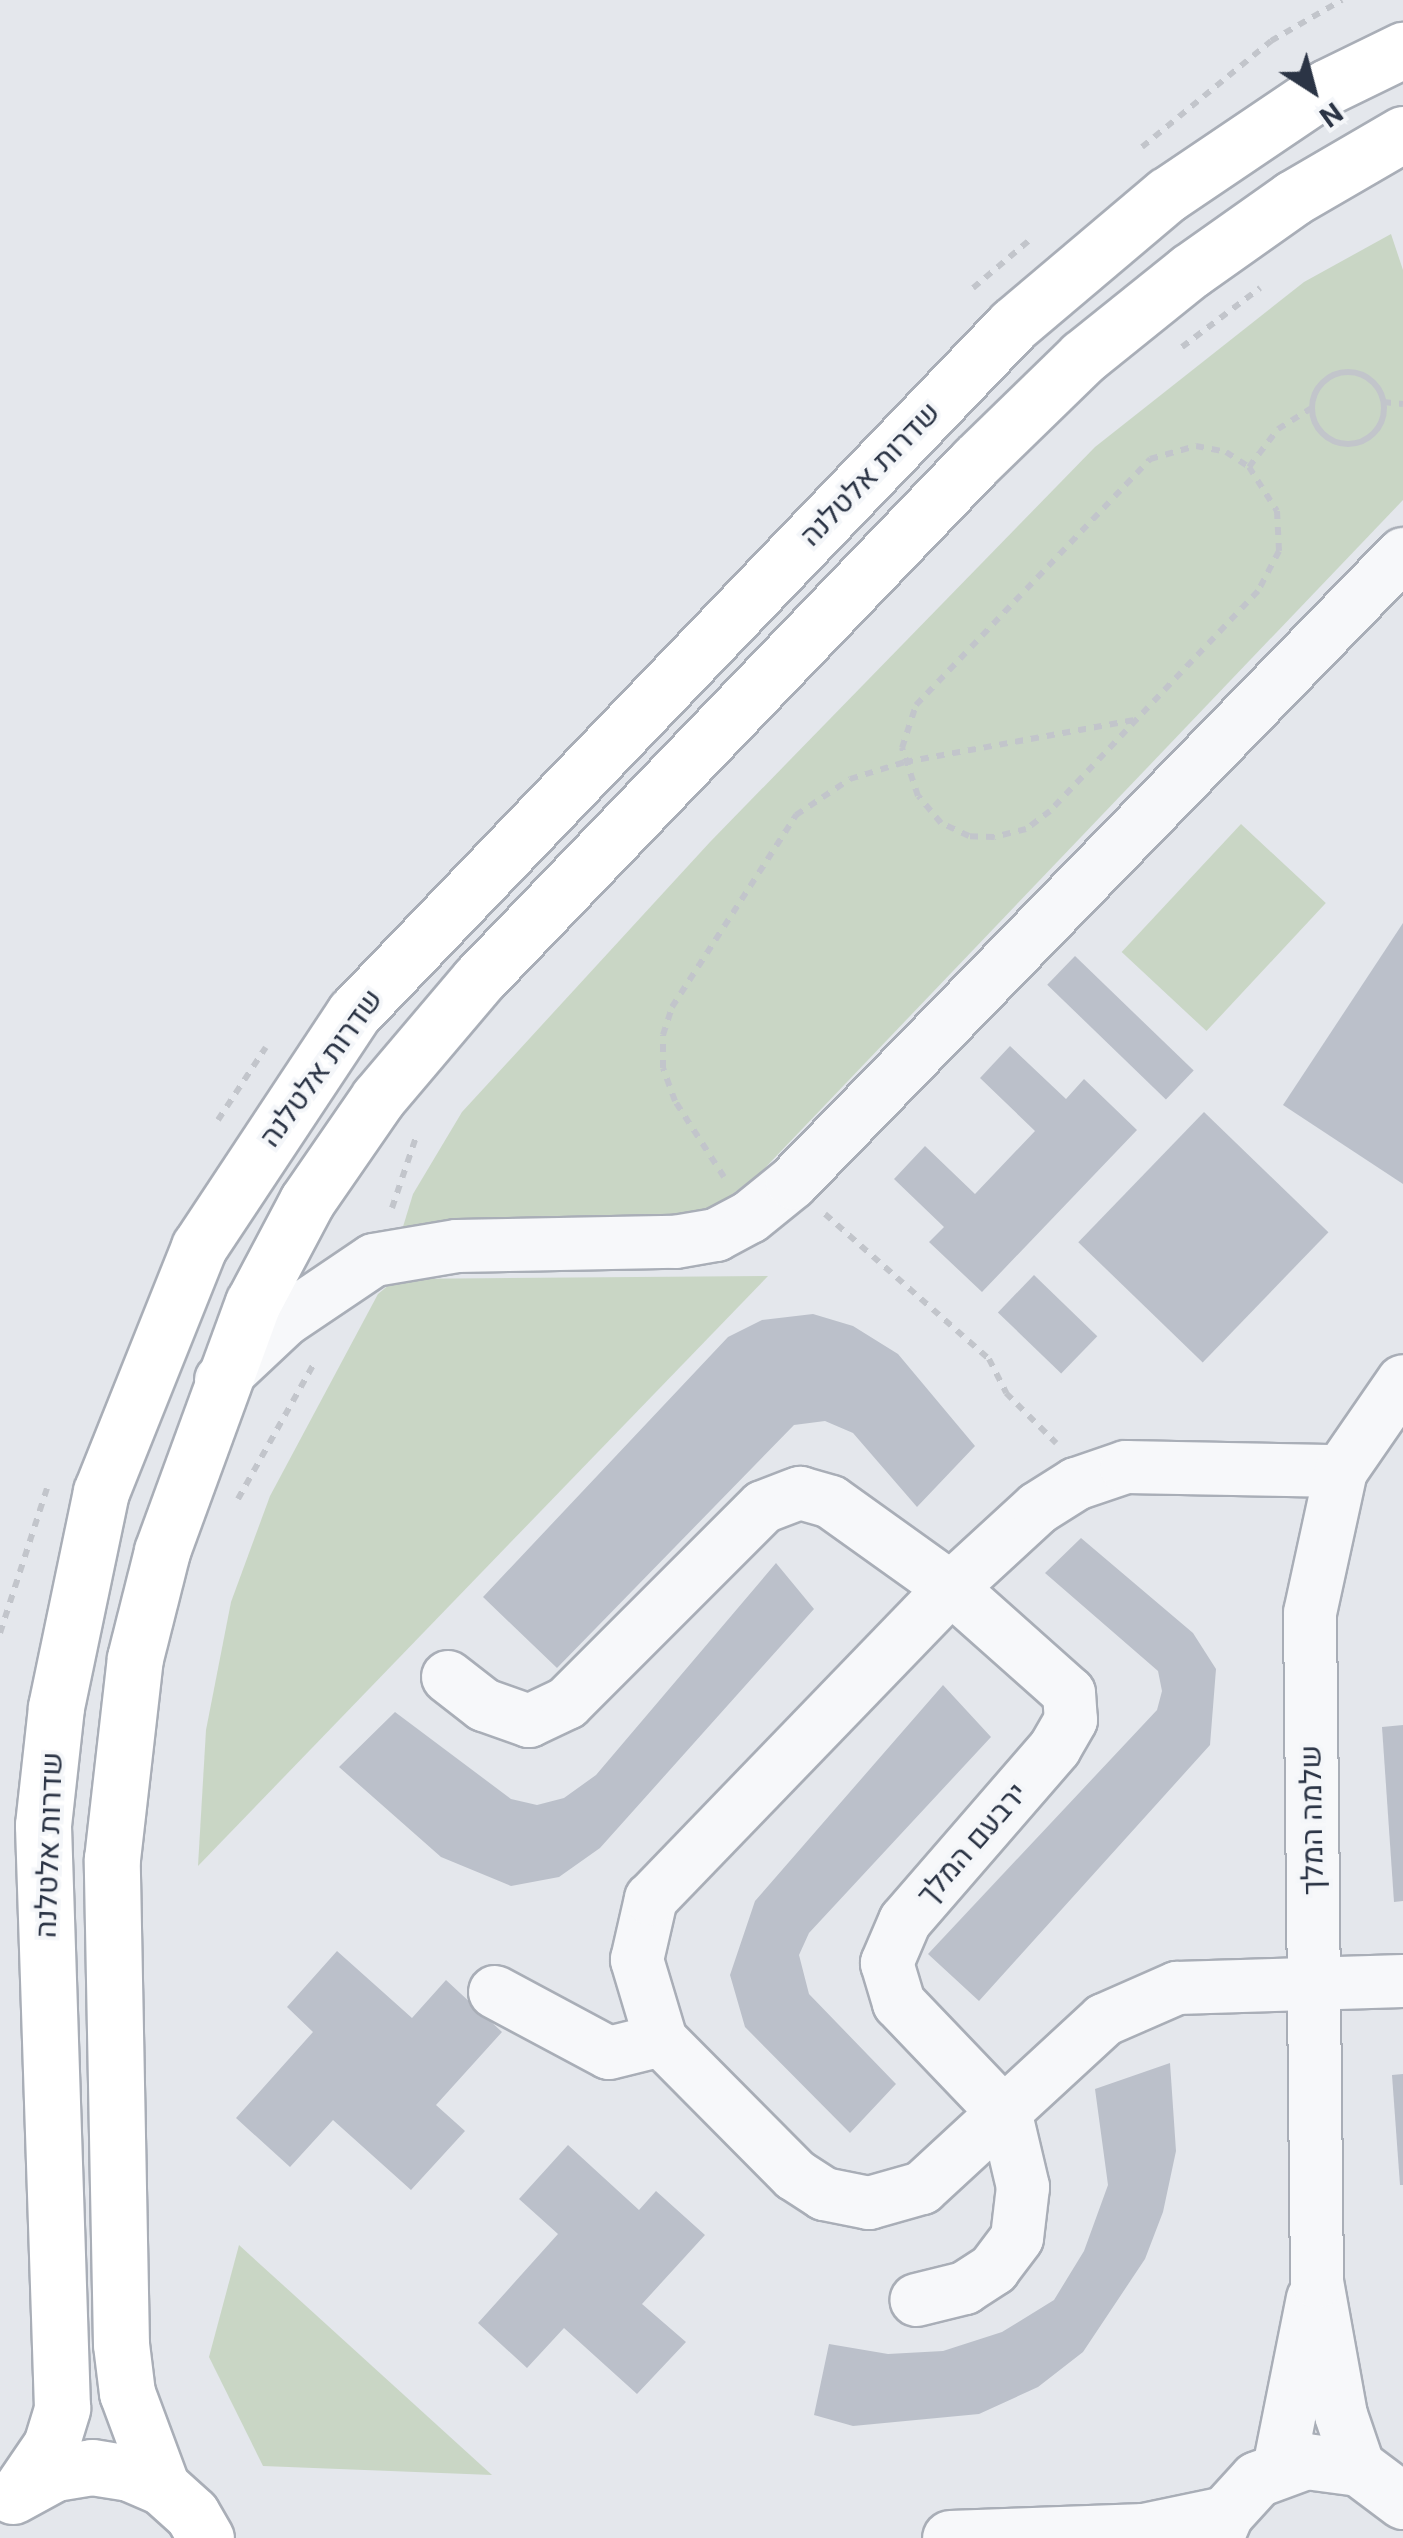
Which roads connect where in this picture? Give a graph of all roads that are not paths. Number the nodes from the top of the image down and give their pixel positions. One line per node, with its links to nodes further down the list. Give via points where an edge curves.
1 (1403, 50): 19 (main road, שדרות אלטלנה, via 1327,87 1167,196 1013,325 354,1014 199,1248 101,1492 56,1707 44,1825 62,2408 51,2444)
2 (1403, 134): 5 (main road, שדרות אלטלנה, via 1293,198 1083,357 492,966 378,1098 308,1201)
3 (1403, 554): 5 (street, via 792,1183 750,1217 716,1236 676,1242 457,1246 374,1260 285,1320)
4 (1403, 1381): 6 (street, שלמה המלך)
5 (220, 1382): 17 (main road, שדרות אלטלנה, via 184,1478 135,1658 112,1860 120,2344 129,2400)
6 (1341, 1471): 7 (street, via 1126,1467 1038,1508); 10 (street, שלמה המלך, via 1310,1613)
7 (952, 1588): 8 (street, ירבעם המלך, via 831,1502 800,1494 763,1506 567,1703 529,1721 484,1705); 12 (street, via 651,1899 637,1960); 13 (street, ירבעם המלך, via 1068,1693 1070,1706 1071,1720 1055,1748 904,1921 887,1963 898,2003)
8 (448, 1677)
9 (1403, 1981): 10 (street)
10 (1314, 1982): 13 (street, via 1177,1988 1104,2020); 14 (street, שלמה המלך)
11 (495, 1992): 12 (street, via 609,2053)
12 (661, 2040): 13 (street, via 794,2176 824,2194 869,2204 922,2188)
13 (1006, 2115): 15 (street, via 1023,2186 1017,2238 994,2269 965,2288)
14 (1317, 2282): 16 (street, שלמה המלך); 18 (street, שלמה המלך, via 1342,2415)
15 (916, 2300)
16 (1279, 2468): 18 (street, via 1333,2462); 20 (street, via 1257,2479)
17 (162, 2488): 19 (main road, via 92,2467 55,2473); 21 (main road, via 192,2514)
18 (1392, 2492)
19 (10, 2498)
20 (1220, 2526): 22 (street)
21 (206, 2538)
22 (950, 2538)

